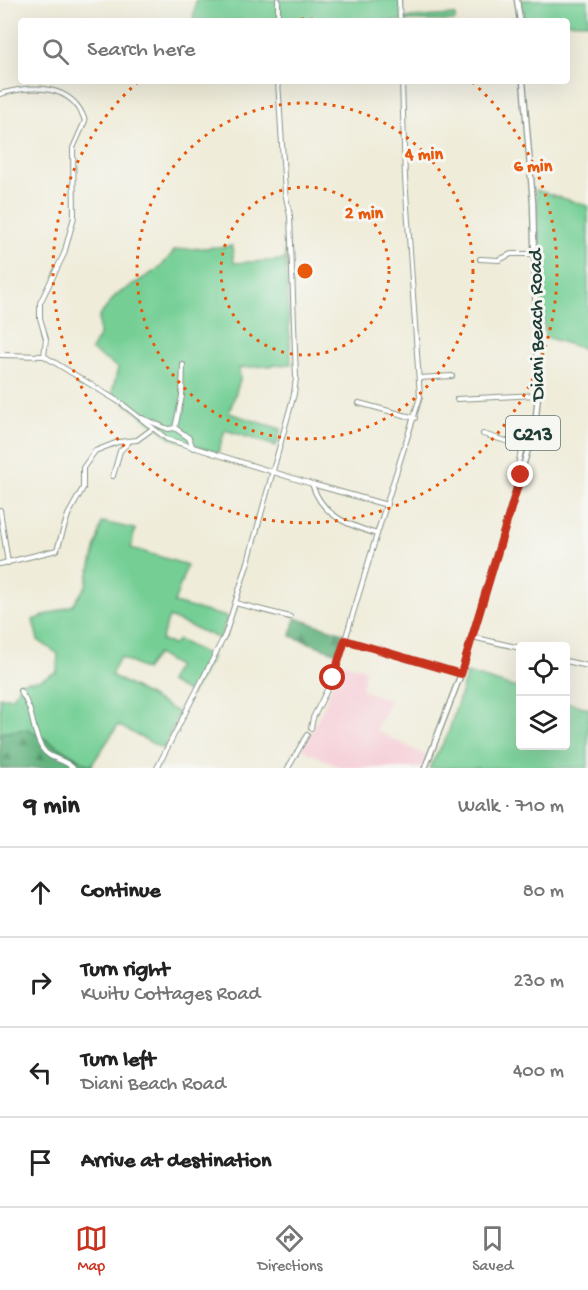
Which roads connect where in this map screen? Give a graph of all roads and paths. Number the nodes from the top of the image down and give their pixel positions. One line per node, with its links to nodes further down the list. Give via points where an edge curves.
1 (278, 0): 4 (street)
2 (399, 0): 5 (street)
3 (517, 0): 6 (main road)
4 (278, 18)
5 (400, 18)
6 (520, 18)
7 (278, 84): 28 (street, via 285,192 291,216 296,378)
8 (402, 84): 17 (street)
9 (523, 84): 11 (main road, Diani Beach Road / C213)
10 (0, 94): 14 (street, via 35,88 57,90 80,108 85,121 73,148 74,217 64,254 40,303 46,339)
11 (533, 254): 12 (street); 18 (main road, Diani Beach Road / C213)
12 (480, 259)
13 (0, 355): 14 (street)
14 (44, 356): 21 (street)
15 (183, 365): 23 (street)
16 (452, 376): 17 (street)
17 (419, 378): 22 (street)
18 (537, 394): 19 (street); 29 (main road, Diani Beach Road / C213, via 535,426)
19 (458, 399)
20 (359, 403): 22 (street)
21 (139, 416): 23 (street, via 168,429); 24 (street)
22 (415, 418): 32 (street)
23 (175, 428): 27 (street, via 189,438)
24 (152, 429): 26 (street, via 138,440); 27 (street, via 167,440)
25 (483, 434): 29 (street, via 522,446 518,465)
26 (128, 442): 30 (street, via 120,451); 35 (street, via 99,448 83,468 83,488 68,515 57,550)
27 (193, 448): 28 (street)
28 (272, 472): 31 (street); 37 (street)
29 (521, 475): 39 (main road, Diani Beach Road / C213)
30 (113, 476)
31 (312, 484): 32 (street); 34 (street, via 320,503 341,522)
32 (387, 505): 34 (street)
33 (0, 510): 35 (street)
34 (375, 533): 40 (street)
35 (8, 563): 36 (street)
36 (0, 564)
37 (235, 603): 38 (street); 49 (street, via 219,648)
38 (291, 617)
39 (471, 637): 41 (street); 44 (main road, Diani Beach Road / C213)
40 (345, 640): 44 (street); 46 (street)
41 (516, 647)
42 (570, 662): 43 (street)
43 (588, 666)
44 (461, 674): 51 (main road, Diani Beach Road / C213)
45 (20, 691): 48 (street, via 30,707 41,746 50,756)
46 (311, 728)
47 (307, 735): 50 (street)
48 (73, 768)
49 (157, 768)
50 (288, 768)
51 (424, 768)

